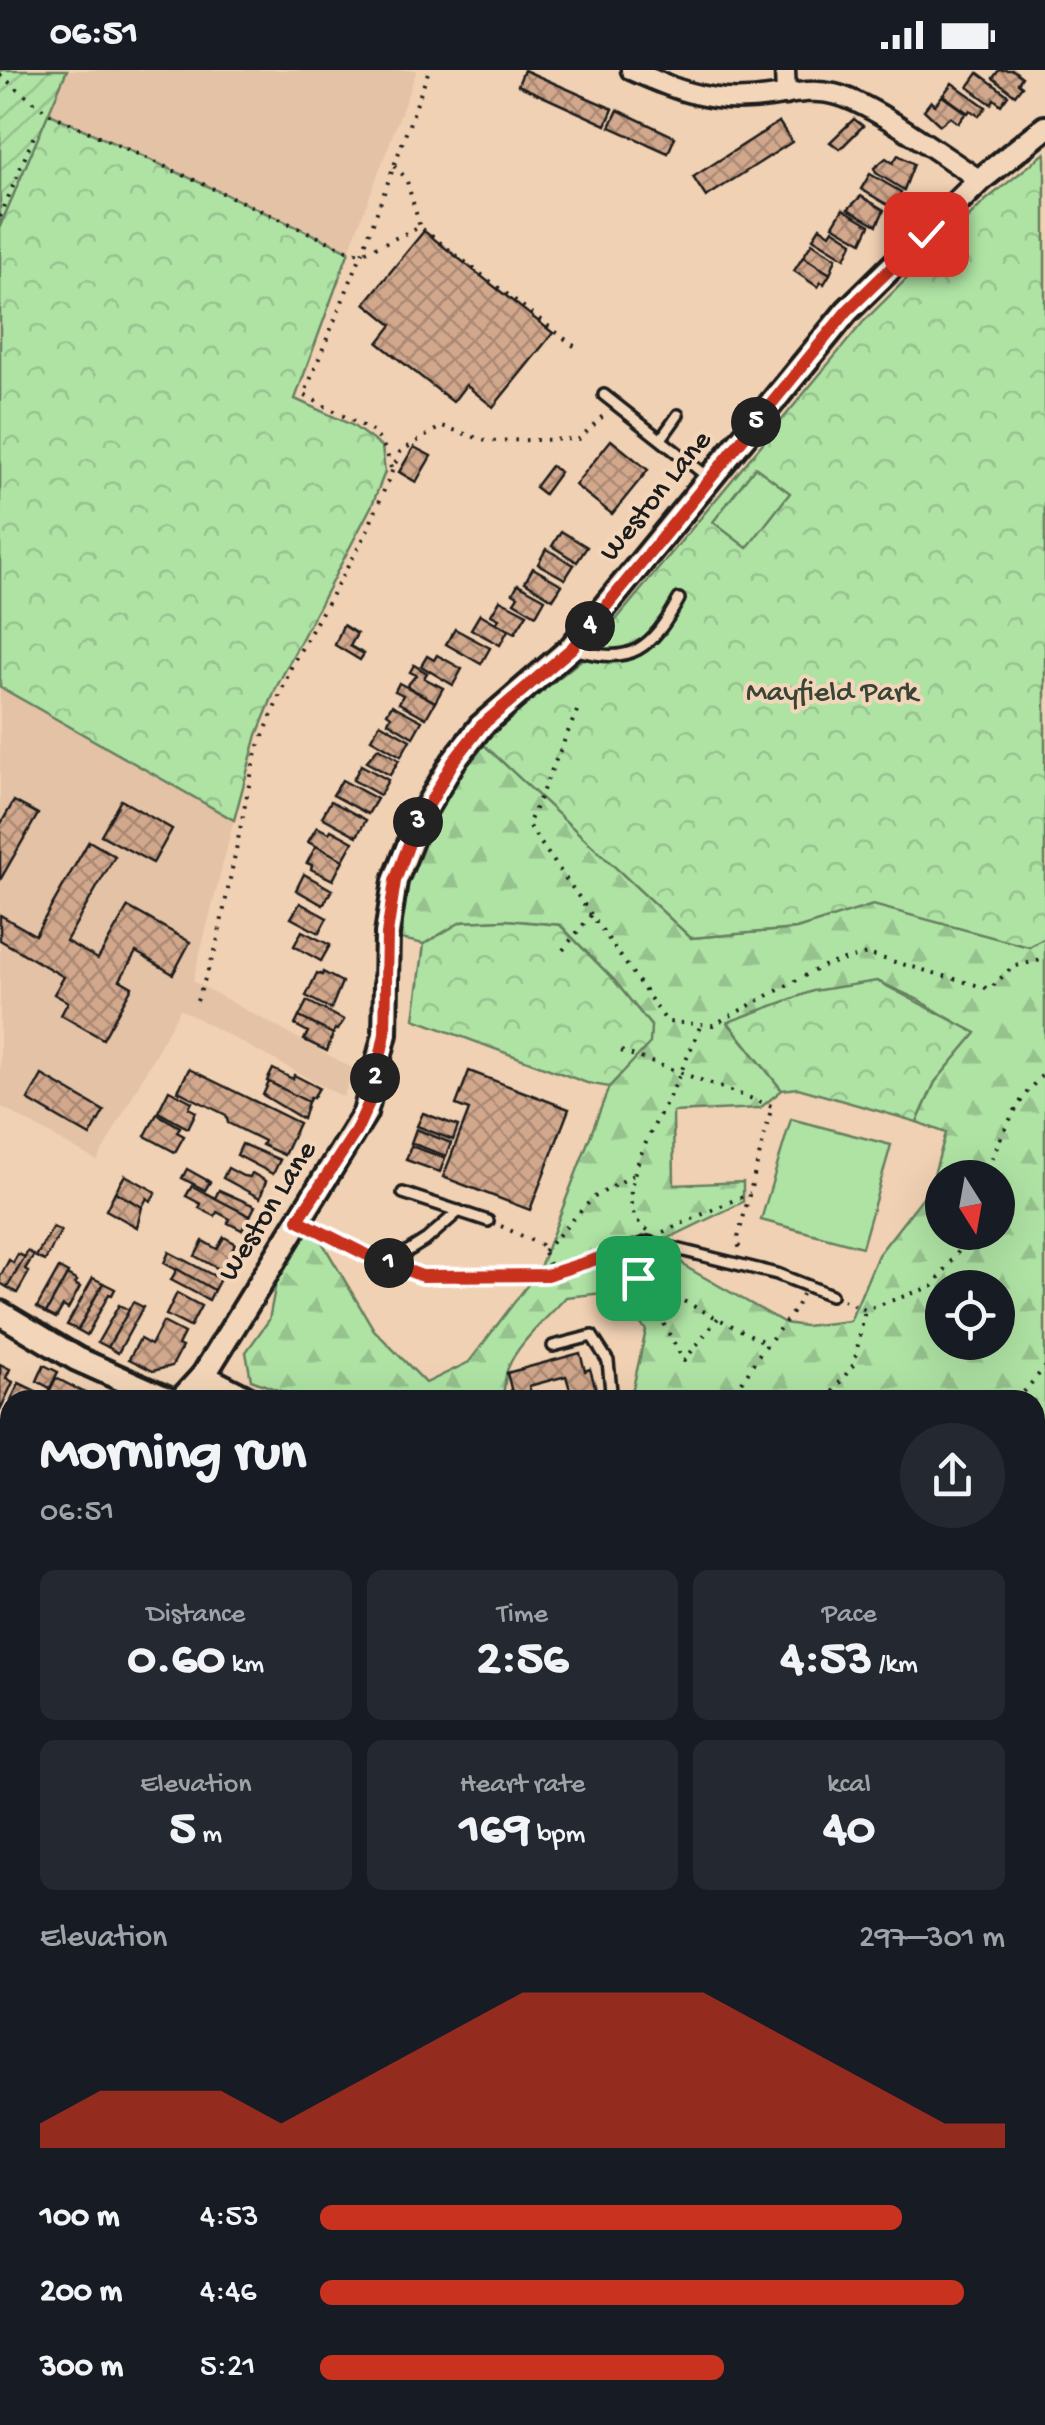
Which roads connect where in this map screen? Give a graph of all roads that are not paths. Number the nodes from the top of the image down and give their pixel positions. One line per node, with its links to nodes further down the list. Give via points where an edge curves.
1 (631, 70): 3 (street, via 683,94 717,100)
2 (784, 70): 3 (street)
3 (786, 94): 5 (street, via 814,90 862,105)
4 (1045, 128): 5 (street, Weston Lane)
5 (980, 180): 9 (street, Weston Lane, via 847,311)
6 (604, 395): 8 (lane)
7 (678, 415): 8 (lane)
8 (661, 439): 9 (lane)
9 (710, 479): 11 (street, Weston Lane)
10 (679, 599): 11 (lane, via 655,638 638,650 609,658)
11 (572, 648): 14 (street, Weston Lane, via 481,726 413,833 388,912 385,1034 372,1096)
12 (404, 1193): 13 (lane)
13 (459, 1211): 15 (lane); 16 (lane)
14 (298, 1220): 16 (lane); 20 (street, Weston Lane)
15 (488, 1220)
16 (389, 1263): 17 (lane, via 422,1276 553,1273 648,1242 749,1266)
17 (830, 1295)
18 (0, 1313): 21 (street)
19 (553, 1346): 24 (lane, via 592,1336 608,1361)
20 (202, 1376): 22 (street, Weston Lane); 23 (street)
21 (147, 1390)
22 (190, 1390)
23 (230, 1390)
24 (611, 1390)

